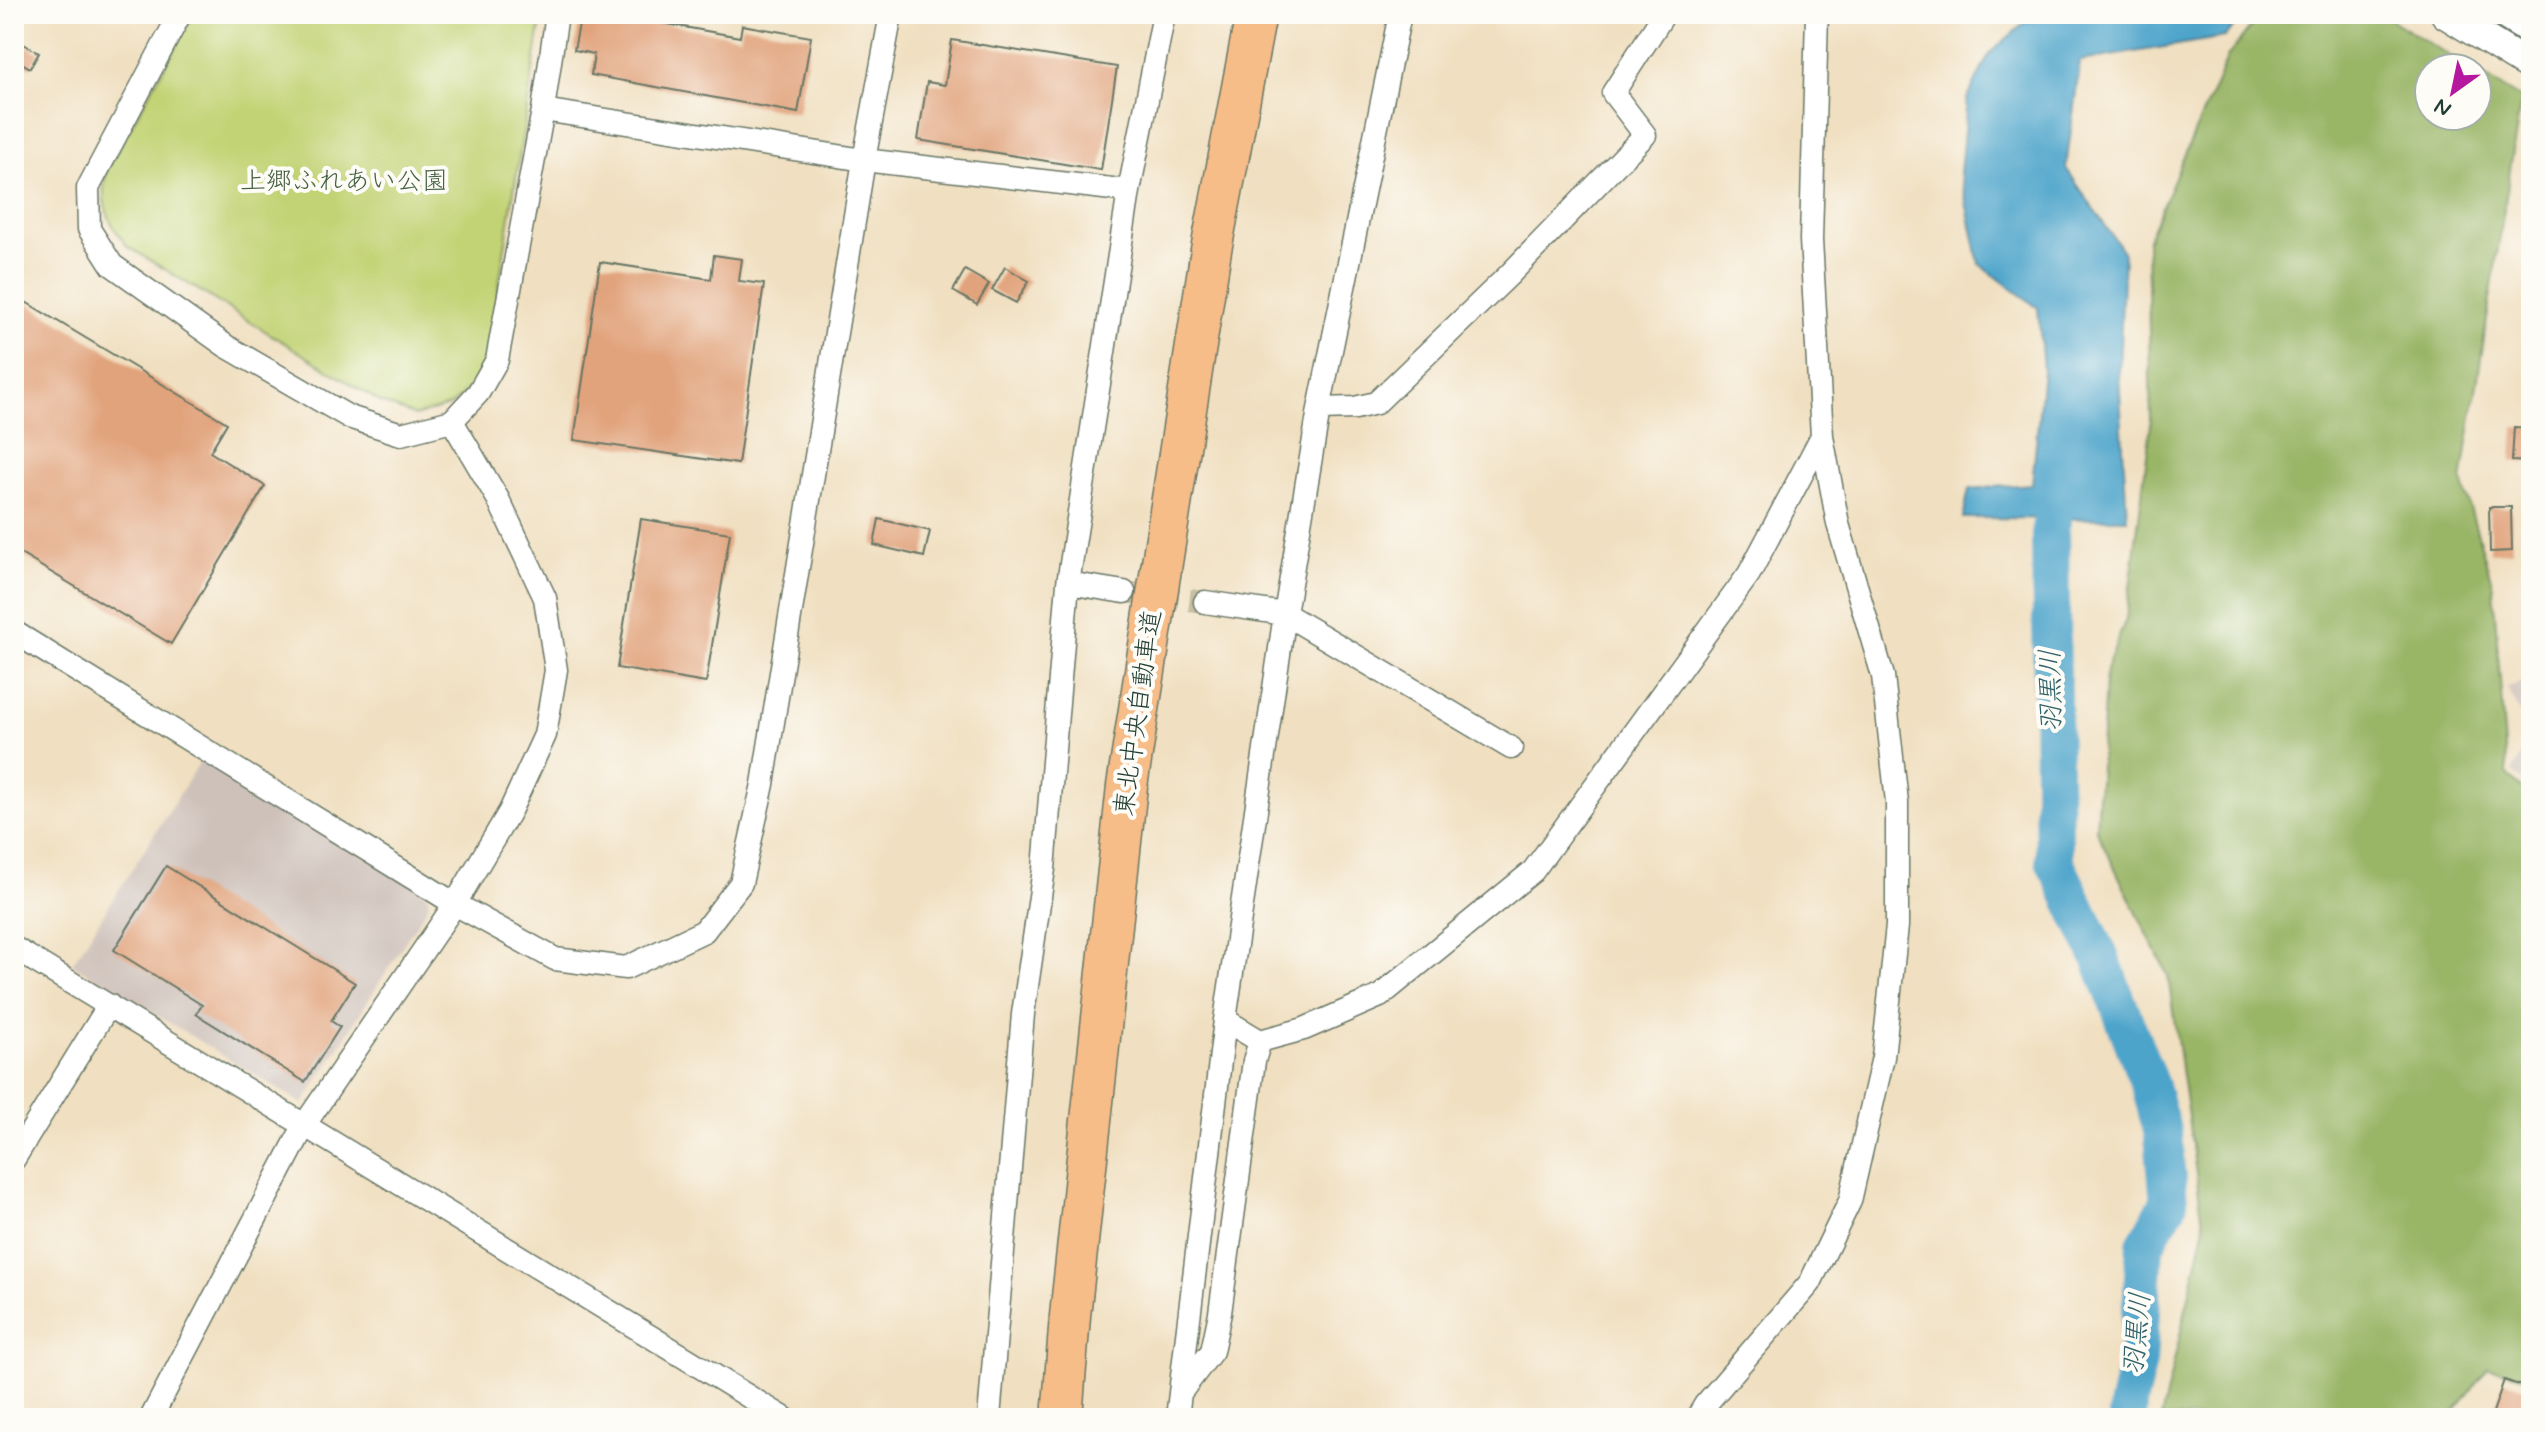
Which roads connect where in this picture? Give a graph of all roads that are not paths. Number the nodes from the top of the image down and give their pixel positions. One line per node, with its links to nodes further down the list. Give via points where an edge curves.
1 (180, 14): 18 (street, via 88,188 89,229 112,265 226,346 349,417 401,434)
2 (557, 14): 14 (street)
3 (891, 14): 15 (street)
4 (1164, 14): 16 (street)
5 (1256, 14): 37 (highway, 東北中央自動車道, via 1211,250 1127,786)
6 (1275, 14): 38 (highway, 東北中央自動車道, via 1194,476 1152,761)
7 (1400, 14): 17 (street)
8 (1664, 14): 17 (street, via 1613,93 1645,135 1376,403)
9 (1817, 14): 19 (street, via 1811,240)
10 (2445, 14): 13 (street)
11 (2503, 14): 12 (street)
12 (2531, 31)
13 (2531, 67)
14 (543, 110): 15 (street); 18 (street, via 497,360 478,393)
15 (864, 160): 16 (street); 26 (street, via 763,784 741,883 704,931 626,968 555,959)
16 (1129, 191): 20 (street)
17 (1319, 409): 23 (street)
18 (452, 421): 26 (street, via 498,499 545,598 556,670 545,735 510,811)
19 (1822, 436): 30 (street, via 1749,574 1533,871 1380,996 1304,1029); 40 (street, via 1838,524 1883,676 1897,802 1897,926 1883,1057 1850,1201 1810,1283)
20 (1068, 583): 21 (street); 36 (street, via 1044,869 1023,1014)
21 (1124, 592)
22 (1205, 602): 23 (street)
23 (1285, 614): 25 (street); 29 (street)
24 (14, 632): 26 (street)
25 (1511, 748)
26 (455, 904): 31 (street)
27 (14, 948): 28 (street)
28 (109, 1005): 31 (street); 32 (street)
29 (1225, 1020): 30 (street); 33 (street)
30 (1260, 1041): 33 (street, via 1212,1351)
31 (305, 1124): 34 (street); 35 (street)
32 (14, 1159)
33 (1180, 1393): 39 (street)
34 (151, 1418)
35 (784, 1418)
36 (989, 1418)
37 (1062, 1418)
38 (1084, 1418)
39 (1177, 1418)
40 (1697, 1418)

